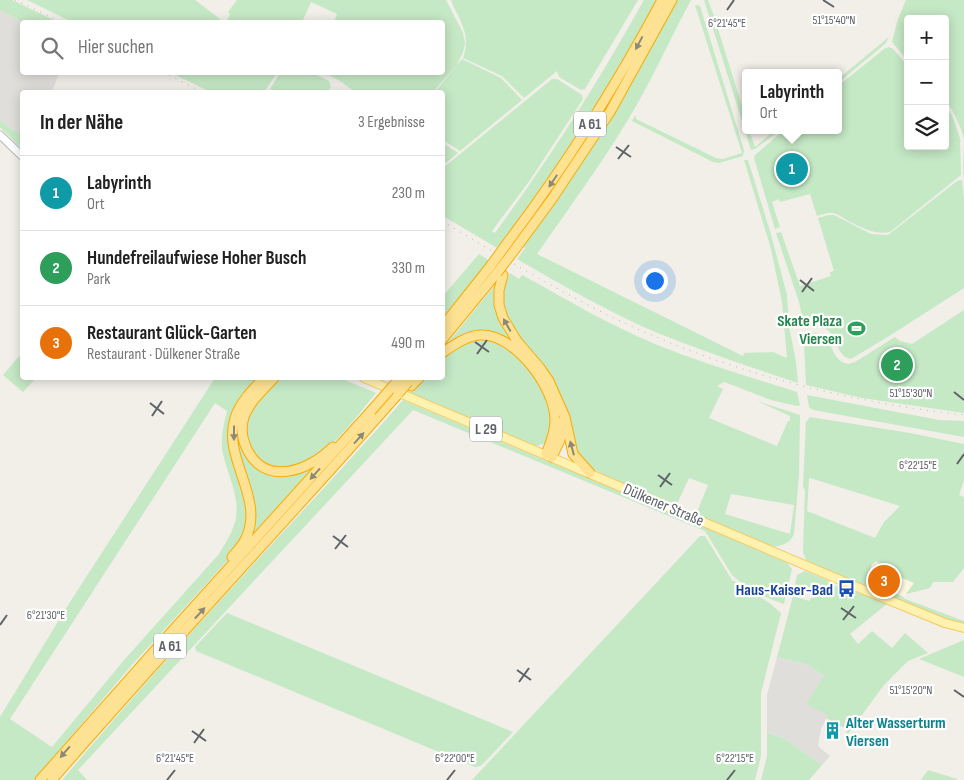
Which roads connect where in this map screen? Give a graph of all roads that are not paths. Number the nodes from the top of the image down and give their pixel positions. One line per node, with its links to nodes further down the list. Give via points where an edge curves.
1 (662, 0): 5 (highway, A 61, one-way to 5, via 602,107)
2 (672, 0): 5 (highway, A 61, via 610,112 568,175)
3 (0, 135): 4 (main road)
4 (20, 154)
5 (512, 245): 6 (highway, A 61, bridge); 6 (highway, A 61, bridge)
6 (496, 272): 7 (highway, A 61); 8 (highway, A 61); 15 (highway, one-way to 6, via 549,381 502,318)
7 (445, 324)
8 (445, 336)
9 (445, 351): 16 (highway, via 480,335 499,339 515,349 542,383 554,412 555,430)
10 (262, 380): 18 (highway, one-way to 18, via 241,405 233,432 250,505 249,530)
11 (272, 380): 14 (highway, via 248,408 242,432 248,453 256,462 273,471 306,467 328,452 357,420)
12 (369, 380): 16 (main road, Dülkener Straße / L 29)
13 (408, 381): 14 (highway, A 61, bridge); 14 (highway, A 61, bridge)
14 (375, 414): 18 (highway, A 61, one-way to 18); 21 (highway, A 61, one-way to 14, via 127,692 298,507)
15 (565, 417): 16 (highway, via 560,440); 17 (highway, one-way to 15, via 573,454)
16 (549, 456): 17 (main road, Dülkener Straße / L 29)
17 (590, 473): 19 (main road, Dülkener Straße / L 29, via 852,585)
18 (216, 582): 20 (highway, A 61, one-way to 20)
19 (964, 628)
20 (40, 780)
21 (52, 780)

